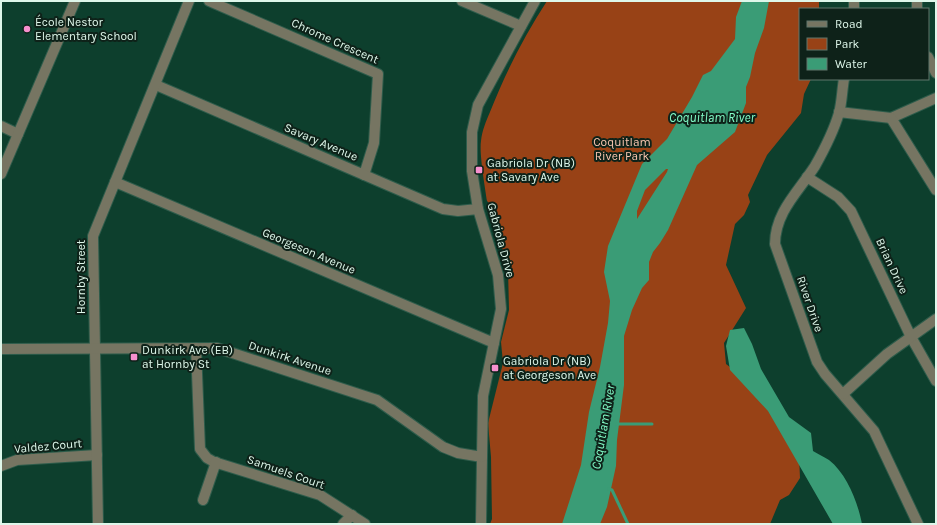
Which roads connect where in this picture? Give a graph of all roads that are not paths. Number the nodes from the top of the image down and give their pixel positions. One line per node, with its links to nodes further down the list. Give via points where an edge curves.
1 (75, 1): 15 (street)
2 (189, 1): 10 (street, Hornby Street)
3 (209, 1): 17 (street, Chrome Crescent, via 378,74 374,144)
4 (462, 1): 6 (street)
5 (535, 1): 6 (street, Gabriola Drive)
6 (521, 26): 21 (street, Gabriola Drive, via 478,105 474,120 471,147)
7 (929, 58): 8 (street)
8 (936, 73)
9 (844, 80): 12 (street, River Drive)
10 (156, 85): 17 (street, Savary Avenue); 19 (street, Hornby Street)
11 (936, 98): 13 (street)
12 (839, 112): 13 (street); 18 (street, River Drive)
13 (891, 118): 20 (street)
14 (1, 126): 15 (street)
15 (18, 134): 16 (street)
16 (1, 174)
17 (364, 175): 21 (street, Savary Avenue, via 444,209)
18 (807, 177): 23 (street, Brian Drive, via 838,197 851,211); 29 (street, River Drive, via 781,214 776,244 814,355 820,367)
19 (115, 182): 24 (street, Georgeson Avenue); 25 (street, Hornby Street, via 93,236)
20 (936, 190)
21 (478, 209): 24 (street, Gabriola Drive, via 500,284 501,309)
22 (936, 319): 23 (street)
23 (911, 338): 28 (street, Brian Drive); 29 (street, via 887,354)
24 (494, 343): 31 (street, Gabriola Drive, via 483,396)
25 (94, 348): 26 (street, Dunkirk Avenue); 27 (street, Dunkirk Avenue); 30 (street, Hornby Street)
26 (196, 348): 31 (street, Dunkirk Avenue, via 224,350 377,400 444,447 458,453); 32 (street, Samuels Court, via 200,449 207,458)
27 (1, 350)
28 (936, 381)
29 (843, 394): 40 (street, River Drive, via 874,431)
30 (97, 455): 33 (street, Valdez Court, via 17,460); 36 (street, Hornby Street)
31 (482, 457): 39 (street, Gabriola Drive)
32 (216, 462): 34 (street); 35 (street, Samuels Court, via 314,493)
33 (1, 466)
34 (203, 500)
35 (352, 515): 37 (street); 38 (street, Samuels Court)
36 (98, 524)
37 (344, 524)
38 (365, 524)
39 (481, 524)
40 (918, 524)

